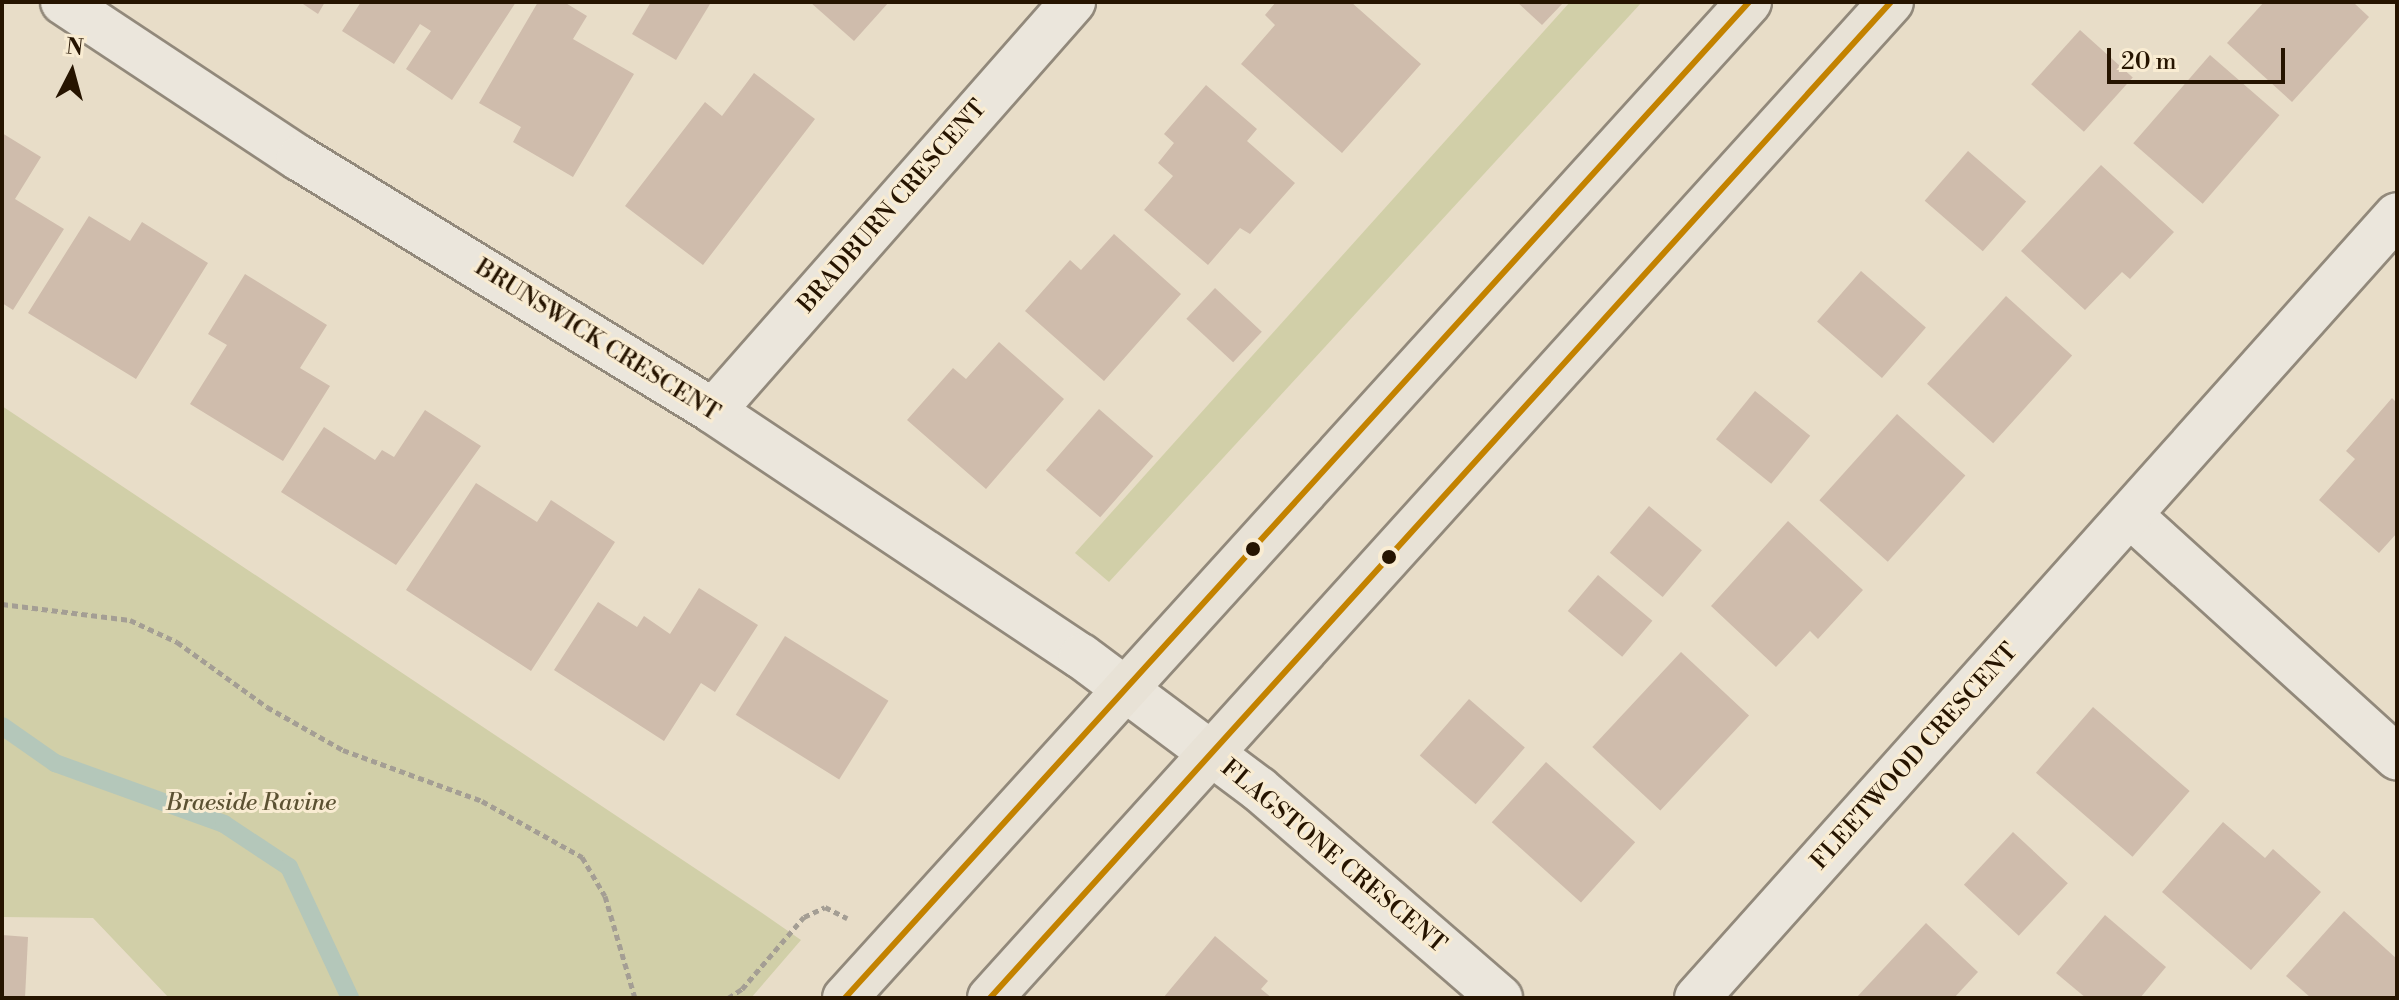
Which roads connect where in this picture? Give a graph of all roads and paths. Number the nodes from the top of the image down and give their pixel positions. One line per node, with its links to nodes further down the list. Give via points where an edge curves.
1 (63, 2): 6 (street, BRUNSWICK CRESCENT, via 299,158)
2 (1073, 2): 6 (street, BRADBURN CRESCENT)
3 (1749, 2): 9 (main road)
4 (1891, 2): 10 (main road)
5 (2397, 215): 7 (street, FLEETWOOD CRESCENT)
6 (713, 411): 9 (street, BRUNSWICK CRESCENT)
7 (2132, 517): 11 (street); 18 (street, FLEETWOOD CRESCENT)
8 (2, 604): 13 (path, via 130,620 177,642 267,707 343,750 482,801 582,857 605,896)
9 (1126, 688): 10 (street, FLAGSTONE CRESCENT); 15 (main road)
10 (1210, 754): 16 (main road); 17 (street, FLAGSTONE CRESCENT, via 1259,789)
11 (2397, 757)
12 (845, 916): 14 (path, via 825,907 804,917 742,989)
13 (635, 998)
14 (728, 998)
15 (845, 998)
16 (990, 998)
17 (1500, 998)
18 (1697, 998)

